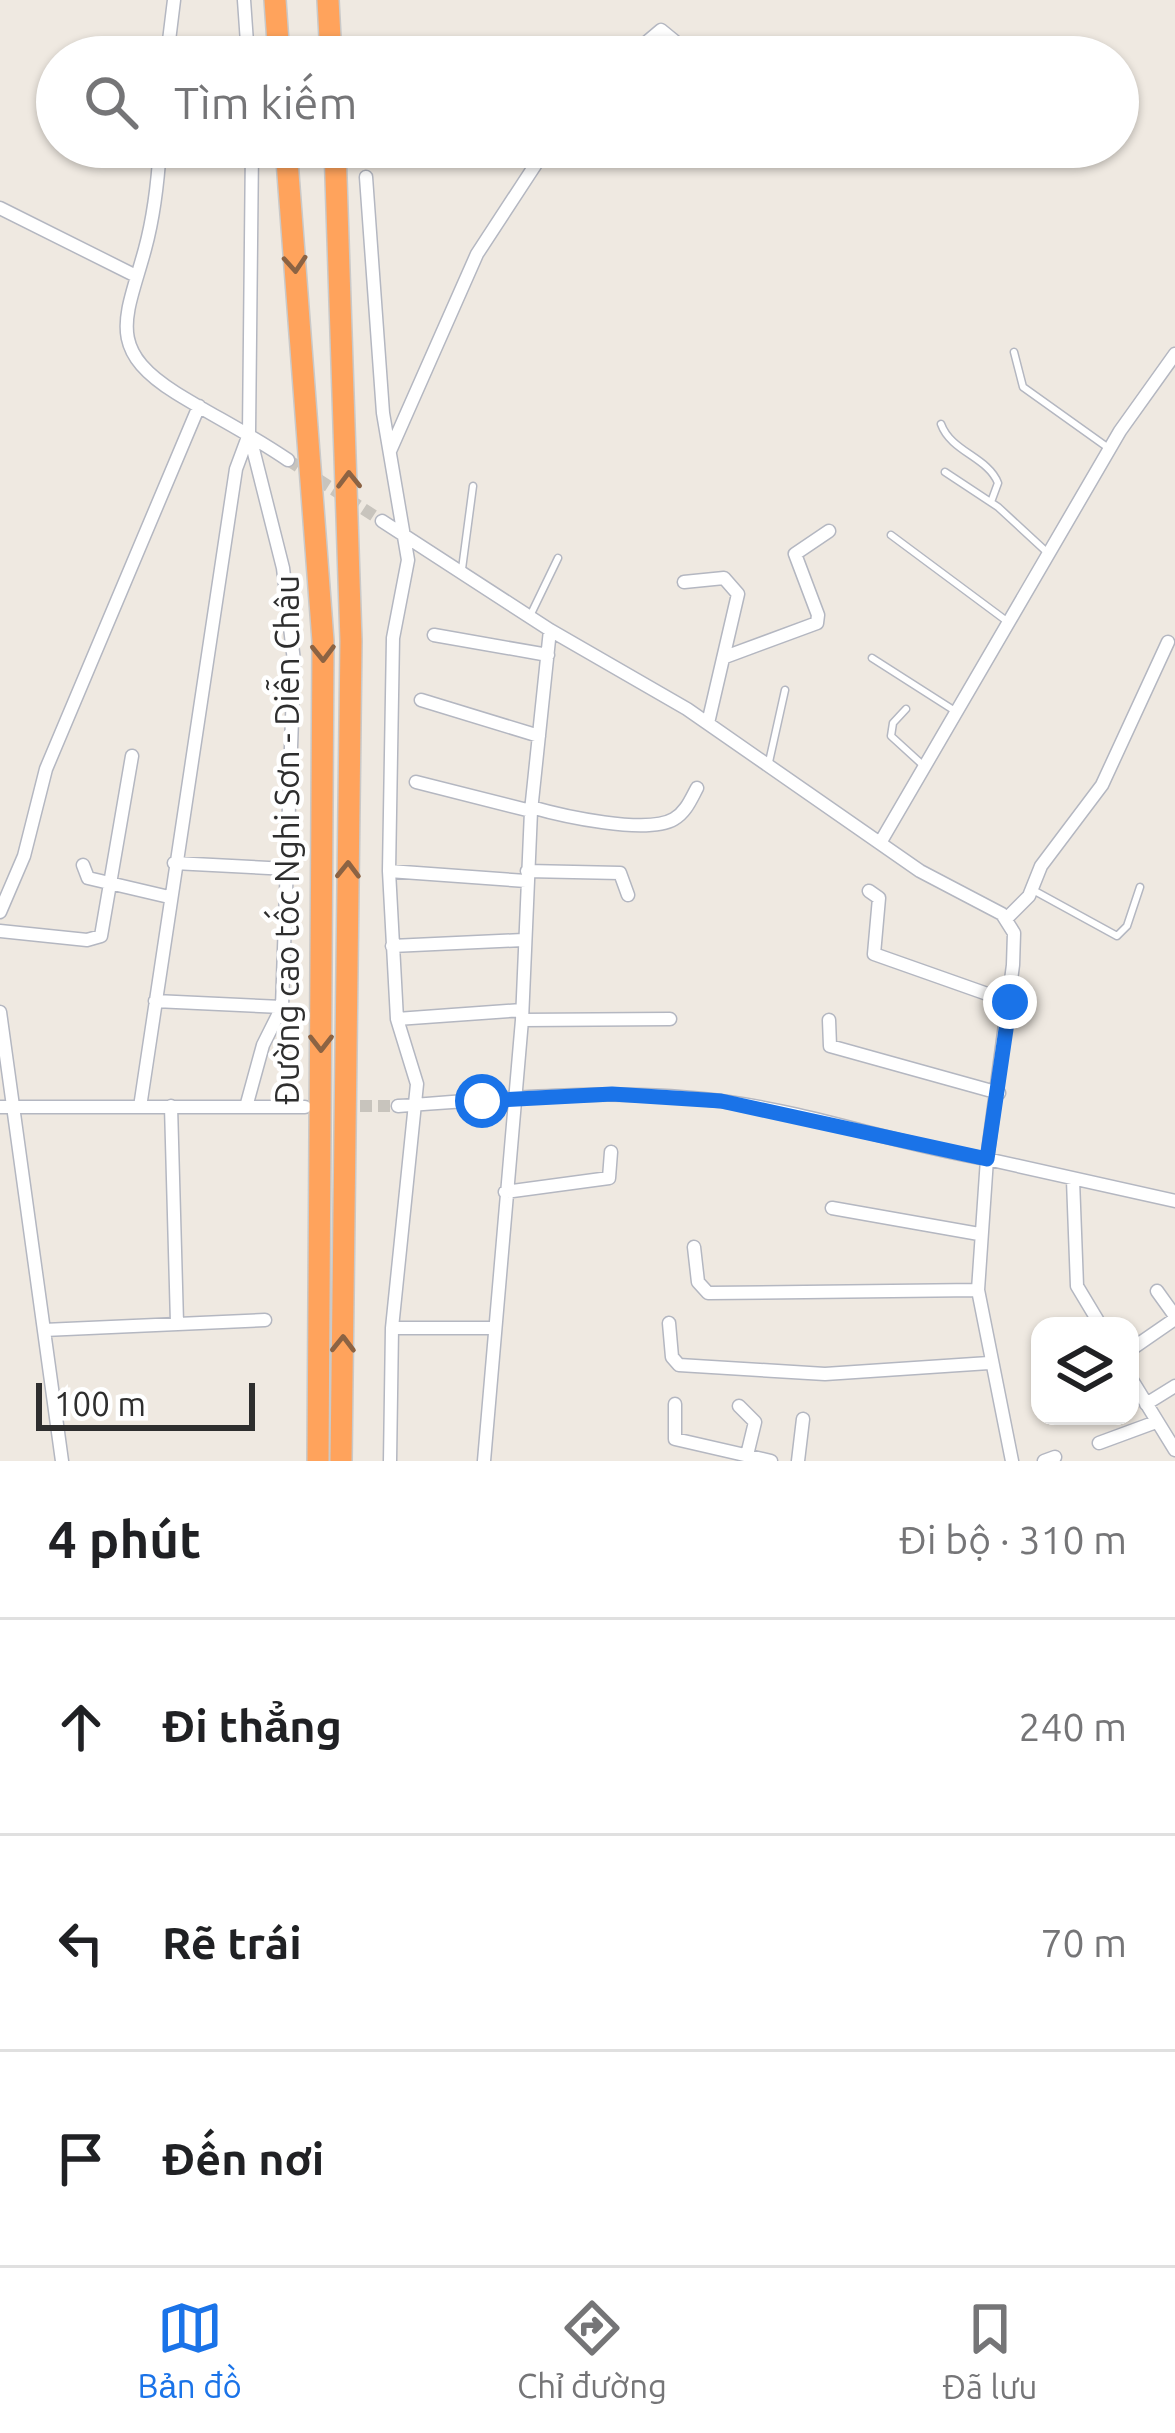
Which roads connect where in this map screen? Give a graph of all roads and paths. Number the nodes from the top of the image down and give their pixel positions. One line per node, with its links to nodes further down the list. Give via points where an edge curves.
1 (175, 0): 5 (street)
2 (244, 0): 6 (street)
3 (275, 0): 7 (highway)
4 (328, 0): 8 (highway)
5 (170, 36)
6 (247, 36)
7 (278, 36)
8 (330, 36)
9 (157, 168): 16 (street)
10 (252, 168): 21 (street)
11 (288, 168): 121 (highway, Đường cao tốc Nghi Sơn - Diễn Châu, one-way to 121, via 323,641)
12 (336, 168): 122 (highway, Đường cao tốc Nghi Sơn - Diễn Châu, one-way to 12, via 351,641)
13 (533, 168): 23 (street, via 477,254)
14 (366, 177): 23 (street)
15 (0, 208): 16 (street)
16 (136, 276): 19 (street, via 125,318 129,349)
17 (1014, 352): 22 (lane, via 1024,387)
18 (1175, 354): 22 (street)
19 (199, 406): 21 (street); 68 (street, via 46,769 24,856)
20 (941, 424): 27 (lane, via 994,473)
21 (249, 434): 24 (street); 57 (street, via 236,469); 59 (street, via 283,568 294,661)
22 (1110, 449): 32 (street)
23 (389, 452): 30 (street)
24 (288, 460)
25 (945, 472): 27 (lane)
26 (473, 486): 34 (lane)
27 (991, 502): 32 (lane)
28 (382, 521): 30 (street)
29 (830, 531): 42 (street, via 795,554 817,623)
30 (407, 534): 34 (street); 60 (street, via 393,638)
31 (891, 535): 37 (lane)
32 (1051, 556): 37 (street)
33 (558, 558): 36 (lane)
34 (461, 572): 36 (street)
35 (684, 582): 42 (street, via 718,577 736,588)
36 (530, 616): 38 (street)
37 (1010, 623): 47 (street)
38 (550, 630): 41 (street); 48 (street)
39 (434, 635): 41 (street)
40 (1168, 642): 64 (street, via 1111,769 1041,866)
41 (548, 655): 49 (street)
42 (725, 657): 48 (street)
43 (872, 658): 47 (lane)
44 (785, 690): 51 (lane)
45 (421, 700): 49 (street)
46 (906, 709): 52 (lane, via 891,736)
47 (959, 714): 52 (street)
48 (708, 723): 51 (street)
49 (539, 736): 55 (street)
50 (132, 756): 62 (street)
51 (769, 762): 56 (street)
52 (927, 769): 56 (street)
53 (416, 782): 55 (street)
54 (697, 788): 55 (street, via 678,816 650,824)
55 (531, 809): 61 (street)
56 (880, 843): 69 (street)
57 (174, 863): 59 (street); 67 (street)
58 (82, 865): 62 (street, via 83,876)
59 (288, 869): 75 (street)
60 (389, 872): 61 (street); 72 (street)
61 (526, 876): 66 (street, via 620,873); 71 (street)
62 (110, 885): 67 (street); 70 (street, via 106,924 95,938)
63 (1140, 887): 64 (lane, via 1117,935)
64 (1033, 890): 69 (street)
65 (869, 891): 74 (street, via 879,898 874,954)
66 (628, 895)
67 (169, 897): 73 (street)
68 (1, 906)
69 (1007, 918): 74 (street, via 1014,933)
70 (0, 931)
71 (523, 940): 72 (street); 77 (street)
72 (392, 946): 78 (street)
73 (154, 1001): 75 (street); 87 (street)
74 (1010, 1002): 81 (street)
75 (282, 1006): 88 (street)
76 (0, 1012): 86 (street)
77 (522, 1015): 78 (street); 79 (street); 82 (street)
78 (397, 1019): 83 (street, via 413,1062)
79 (670, 1019)
80 (829, 1019): 81 (street, via 830,1046)
81 (999, 1093): 91 (street)
82 (514, 1099): 83 (street); 91 (street, via 721,1101); 93 (street)
83 (416, 1104): 85 (street); 105 (street)
84 (171, 1106): 87 (street); 88 (street); 103 (street)
85 (398, 1106)
86 (5, 1107): 87 (street); 107 (street)
87 (140, 1107)
88 (246, 1107): 89 (street)
89 (305, 1107)
90 (611, 1152): 93 (street, via 609,1178)
91 (987, 1159): 92 (street); 96 (street)
92 (1073, 1180): 94 (street); 100 (street, via 1077,1286)
93 (505, 1192): 106 (street)
94 (1175, 1201)
95 (832, 1208): 96 (street)
96 (980, 1234): 98 (street)
97 (694, 1247): 98 (street, via 707,1293)
98 (978, 1290): 109 (street)
99 (1157, 1292): 101 (street)
100 (1096, 1317)
101 (1175, 1317): 108 (street)
102 (265, 1320): 103 (street)
103 (177, 1323): 107 (street)
104 (669, 1323): 109 (street, via 679,1366 825,1374)
105 (392, 1328): 106 (street); 123 (street)
106 (495, 1328): 124 (street)
107 (44, 1330): 120 (street)
108 (1139, 1343)
109 (989, 1363): 127 (street)
110 (1175, 1386): 113 (street)
111 (1139, 1392): 113 (street)
112 (675, 1404): 119 (street, via 673,1438)
113 (1146, 1404): 116 (street)
114 (739, 1406): 119 (street, via 755,1422)
115 (802, 1419): 126 (street)
116 (1156, 1422): 117 (street); 118 (street)
117 (1100, 1443)
118 (1174, 1449): 128 (street)
119 (747, 1455): 125 (street)
120 (62, 1461)
121 (318, 1461)
122 (341, 1461)
123 (390, 1461)
124 (484, 1461)
125 (771, 1461)
126 (798, 1461)
127 (1012, 1461)
128 (1167, 1461)

